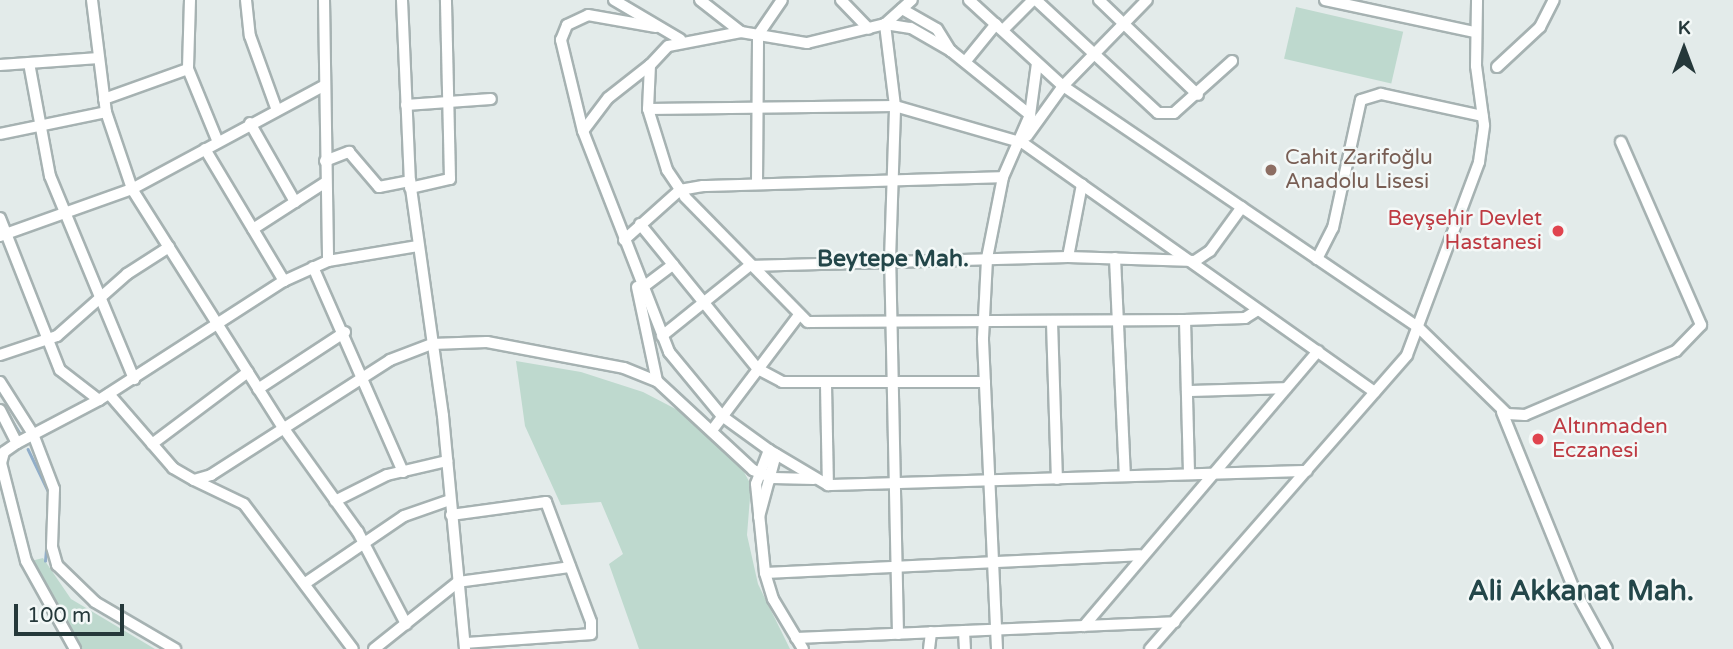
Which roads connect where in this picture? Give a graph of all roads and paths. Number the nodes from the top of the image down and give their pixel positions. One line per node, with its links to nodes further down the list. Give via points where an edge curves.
1 (92, 0): 31 (street)
2 (190, 0): 39 (street)
3 (246, 0): 49 (street, via 250,36)
4 (324, 0): 40 (street)
5 (402, 0): 46 (street)
6 (446, 0): 45 (street)
7 (614, 0): 22 (street)
8 (700, 0): 25 (street)
9 (782, 0): 27 (street)
10 (841, 0): 24 (street)
11 (912, 0): 19 (street)
12 (969, 0): 23 (street)
13 (1034, 0): 23 (street); 30 (street)
14 (1099, 0): 21 (street)
15 (1147, 0): 21 (street)
16 (1325, 0): 26 (street)
17 (1477, 0): 26 (street)
18 (1554, 0): 38 (street, via 1540,27)
19 (902, 9): 20 (street); 29 (street, via 937,29)
20 (885, 24): 24 (street); 29 (street, via 911,28); 48 (street)
21 (1123, 24): 30 (street); 42 (street)
22 (656, 27): 28 (street); 56 (street, via 589,15 567,25 561,40)
23 (1000, 27): 33 (street); 35 (street)
24 (869, 29): 27 (street, via 807,43)
25 (741, 32): 27 (street); 28 (street)
26 (1474, 32): 53 (street)
27 (758, 35): 47 (street)
28 (680, 39): 37 (street)
29 (951, 51): 33 (street)
30 (1094, 55): 41 (street); 42 (street, via 1158,113 1174,113)
31 (99, 58): 34 (street); 43 (street)
32 (1231, 61): 42 (street)
33 (965, 62): 52 (street)
34 (29, 63): 36 (street); 55 (street)
35 (1037, 63): 41 (street); 52 (street)
36 (0, 65)
37 (650, 65): 50 (street); 56 (street, via 608,98)
38 (1497, 67)
39 (188, 69): 43 (street); 58 (street)
40 (323, 86): 49 (street); 62 (street)
41 (1063, 86): 59 (street); 72 (street)
42 (1198, 95)
43 (104, 99): 51 (street)
44 (491, 99): 45 (street)
45 (448, 102): 46 (street); 66 (street, via 450,179)
46 (407, 105): 66 (street)
47 (758, 105): 48 (street); 50 (street); 67 (street)
48 (895, 106): 59 (street); 65 (street)
49 (276, 108): 54 (street)
50 (648, 109): 70 (street, via 667,170)
51 (106, 112): 55 (street); 69 (street)
52 (1030, 115): 59 (street)
53 (1483, 116): 84 (street, via 1381,94 1361,100 1333,228); 104 (street, via 1475,177)
54 (250, 123): 58 (street); 71 (street)
55 (39, 126): 57 (street); 73 (street)
56 (583, 131): 78 (street)
57 (0, 134)
58 (218, 142): 61 (street)
59 (1023, 142): 63 (street); 68 (street)
60 (1620, 142): 126 (street, via 1701,325 1676,351 1525,415)
61 (205, 149): 69 (street); 76 (street)
62 (325, 161): 64 (street); 66 (street, via 349,152 379,187)
63 (1003, 177): 65 (street); 82 (street)
64 (326, 181): 71 (street); 86 (street)
65 (892, 182): 67 (street); 85 (street)
66 (410, 184): 79 (street)
67 (757, 184): 70 (street)
68 (1082, 184): 81 (street); 87 (street)
69 (132, 189): 73 (street); 80 (street)
70 (680, 190): 75 (street); 90 (street)
71 (295, 202): 76 (street)
72 (1242, 207): 84 (street); 87 (street, via 1210,251)
73 (66, 214): 77 (street); 94 (street)
74 (0, 218): 77 (street)
75 (640, 224): 78 (street); 89 (street)
76 (253, 229): 92 (street)
77 (1, 236): 107 (street)
78 (624, 240): 88 (street)
79 (418, 246): 86 (street); 108 (street)
80 (169, 247): 94 (street, via 127,274); 103 (street)
81 (1068, 257): 82 (street); 83 (street)
82 (987, 258): 85 (street); 101 (street)
83 (1115, 258): 87 (street); 98 (street)
84 (1317, 258): 104 (street)
85 (890, 260): 90 (street); 102 (street)
86 (328, 261): 91 (street)
87 (1195, 261): 96 (street)
88 (632, 262): 93 (street); 115 (street)
89 (673, 265): 93 (street); 95 (street)
90 (749, 266): 95 (street); 97 (street)
91 (313, 267): 92 (street); 105 (street)
92 (284, 281): 103 (street)
93 (642, 288): 106 (street)
94 (101, 302): 107 (street); 114 (street)
95 (703, 303): 106 (street); 111 (street)
96 (1258, 310): 99 (street, via 1245,318); 109 (street)
97 (798, 316): 102 (street, via 845,326); 111 (street)
98 (1116, 320): 99 (street); 100 (street); 140 (street)
99 (1185, 320): 122 (street)
100 (1052, 322): 101 (street); 143 (street)
101 (983, 323): 102 (street); 117 (street)
102 (890, 325): 118 (street)
103 (218, 326): 112 (street); 114 (street)
104 (1418, 327): 123 (street, via 1407,355); 126 (street)
105 (345, 332): 113 (street); 121 (street)
106 (662, 337): 127 (street)
107 (47, 338): 110 (street); 124 (street, via 60,370)
108 (432, 344): 113 (street); 115 (street, via 520,347); 134 (street)
109 (1318, 351): 120 (street); 123 (street)
110 (0, 355)
111 (758, 369): 119 (street, via 782,382); 127 (street)
112 (247, 372): 121 (street); 132 (street)
113 (361, 375): 128 (street); 137 (street)
114 (134, 379): 124 (street)
115 (656, 381): 129 (street)
116 (0, 382): 130 (street)
117 (985, 382): 118 (street); 145 (street)
118 (891, 384): 119 (street); 147 (street)
119 (826, 385): 146 (street)
120 (1286, 388): 122 (street); 135 (street)
121 (258, 389): 128 (street)
122 (1187, 391): 139 (street)
123 (1375, 392): 136 (street)
124 (104, 397): 130 (street); 132 (street)
125 (0, 410): 131 (street)
126 (1502, 412): 178 (street, via 1574,589)
127 (722, 416): 129 (street); 133 (street)
128 (282, 426): 144 (street, via 211,475); 149 (street)
129 (713, 429): 138 (street)
130 (33, 434): 131 (street); 170 (street, via 54,489 52,548 65,577)
131 (17, 443): 169 (street, via 4,452 1,463 26,561)
132 (152, 444): 144 (street)
133 (773, 452): 138 (street); 141 (street); 142 (street)
134 (447, 461): 137 (street); 148 (street)
135 (1210, 471): 136 (street); 139 (street); 153 (street)
136 (1307, 471): 160 (street)
137 (403, 472): 149 (street)
138 (757, 472): 141 (street); 151 (street)
139 (1189, 472): 140 (street)
140 (1125, 476): 143 (street)
141 (773, 478): 142 (street); 151 (street)
142 (817, 479): 146 (street)
143 (1057, 479): 145 (street)
144 (194, 480): 158 (street, via 244,503)
145 (989, 483): 147 (street); 154 (street)
146 (828, 485): 147 (street)
147 (898, 487): 155 (street)
148 (450, 500): 150 (street); 152 (street)
149 (335, 501): 152 (street)
150 (452, 515): 156 (street, via 545,502); 159 (street)
151 (757, 521): 157 (street)
152 (362, 541): 158 (street); 161 (street)
153 (1140, 555): 154 (street); 162 (street)
154 (993, 562): 155 (street); 163 (street)
155 (898, 564): 157 (street); 166 (street)
156 (570, 566): 159 (street); 168 (street, via 591,634)
157 (765, 573): 167 (street)
158 (307, 582): 171 (street)
159 (458, 582): 161 (street); 168 (street)
160 (1175, 622): 162 (street); 177 (street)
161 (406, 624): 172 (street)
162 (1084, 626): 163 (street)
163 (996, 630): 164 (street); 176 (street)
164 (964, 631): 165 (street); 175 (street)
165 (931, 632): 166 (street); 174 (street)
166 (898, 634): 167 (street)
167 (796, 638): 173 (street)
168 (465, 646)
169 (75, 649)
170 (175, 649)
171 (353, 649)
172 (374, 649)
173 (803, 649)
174 (929, 649)
175 (965, 649)
176 (997, 649)
177 (1150, 649)
178 (1606, 649)

